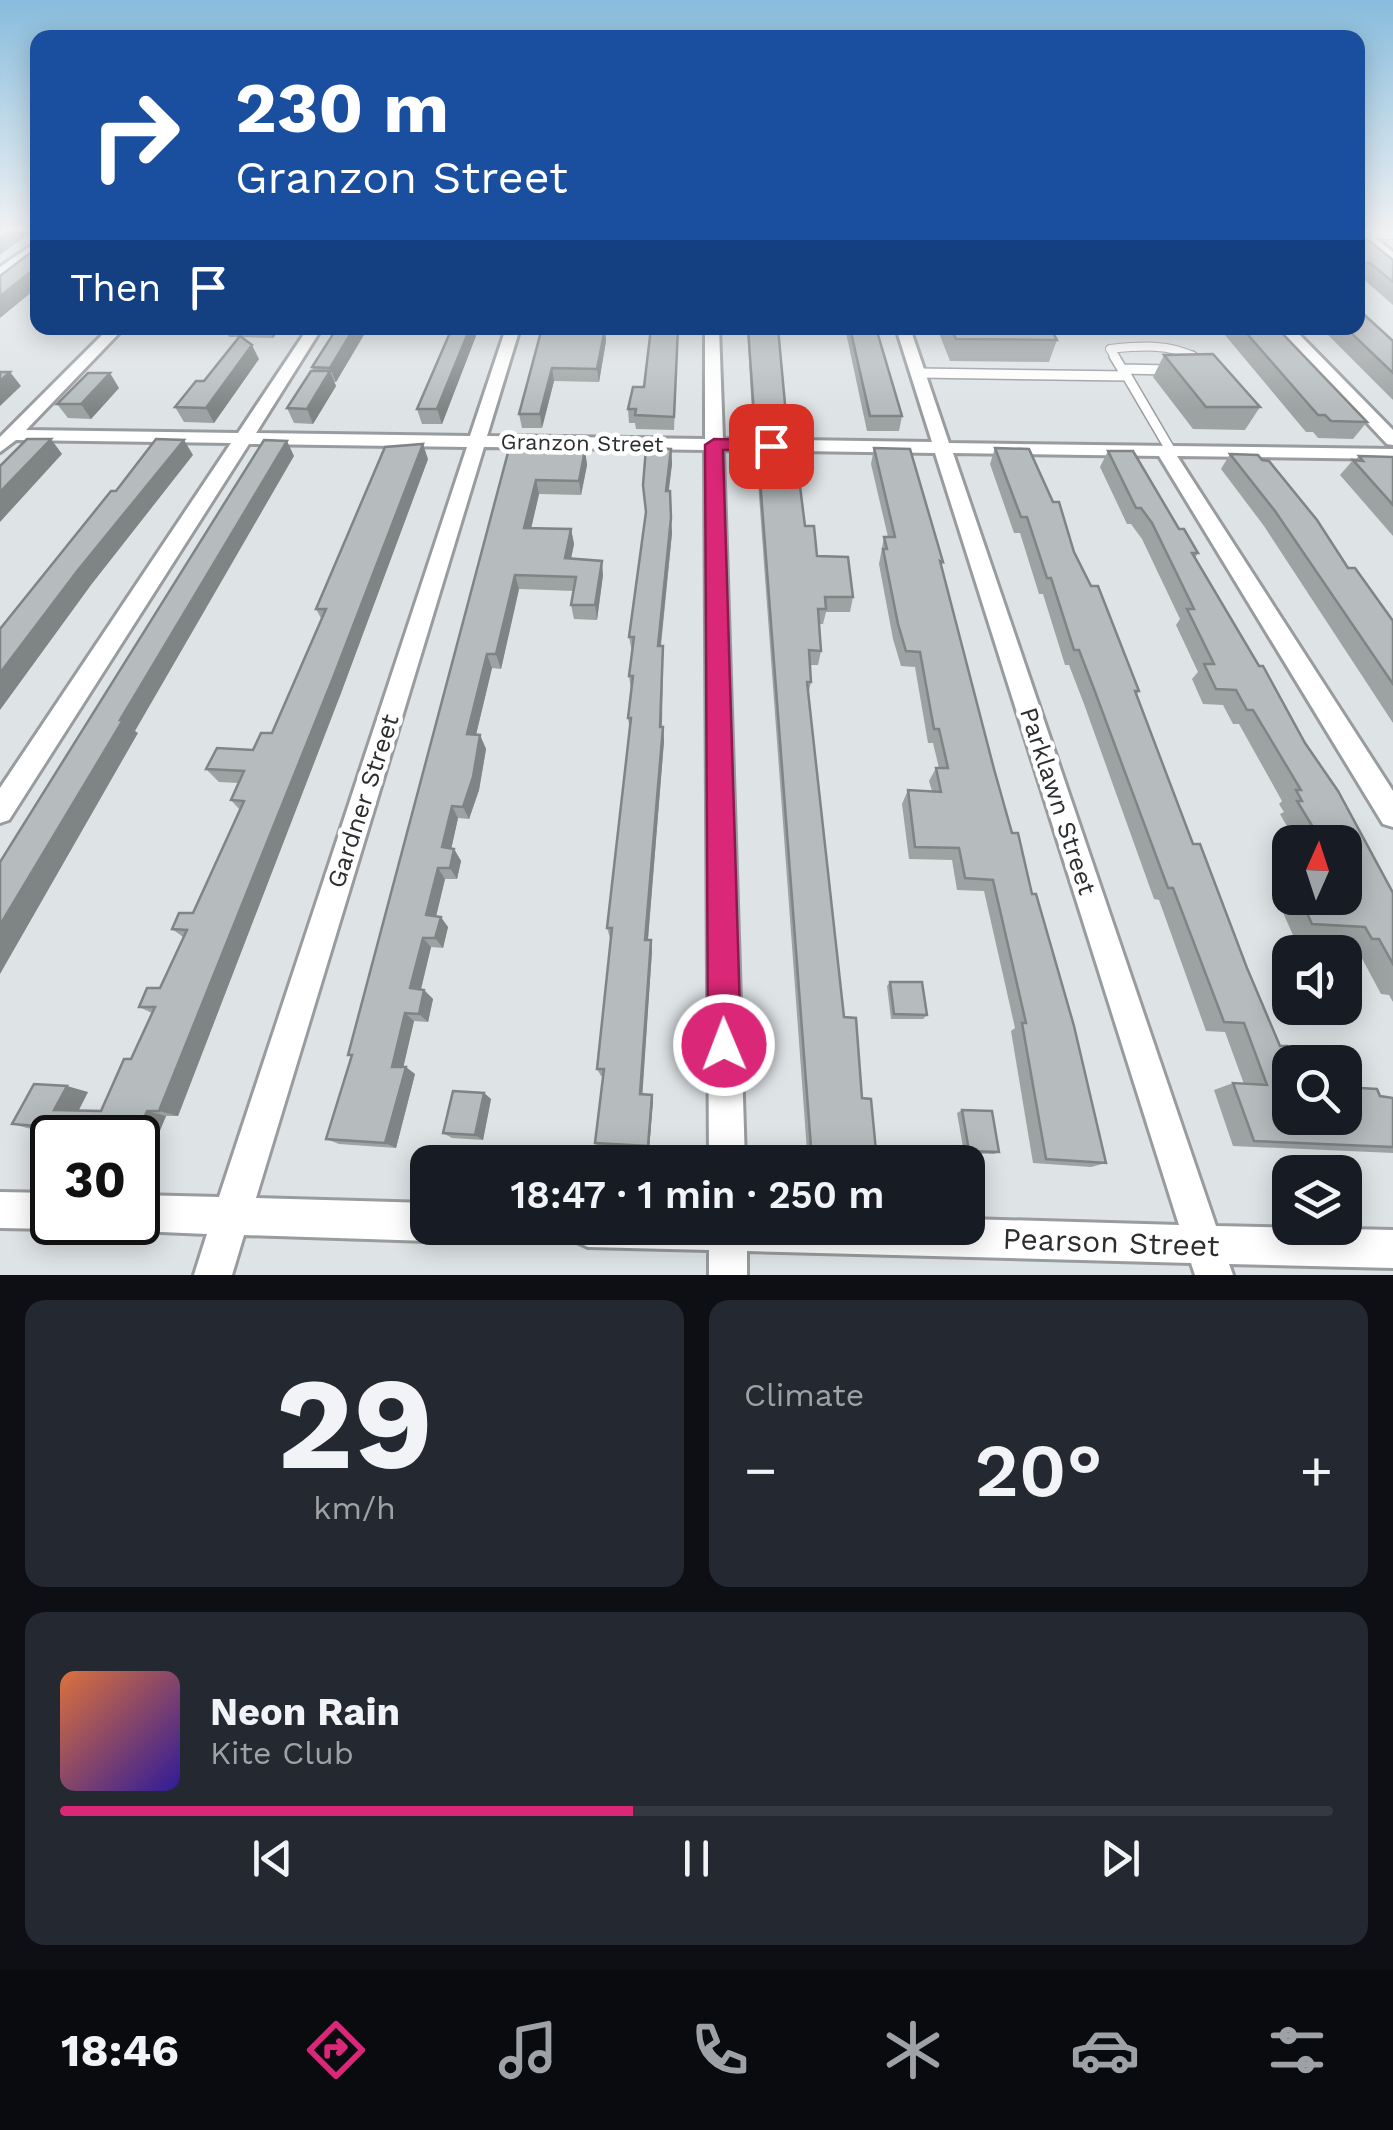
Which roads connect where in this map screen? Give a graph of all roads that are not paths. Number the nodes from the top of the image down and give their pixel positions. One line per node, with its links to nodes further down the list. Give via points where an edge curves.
1 (111, 335): 13 (street)
2 (310, 335): 11 (street)
3 (511, 335): 14 (street, Gardner Street)
4 (712, 335): 15 (street)
5 (906, 335): 9 (street, Parklawn Street)
6 (1292, 335): 12 (street)
7 (1176, 370): 10 (lane)
8 (1194, 370): 10 (lane, via 1206,368 1190,352 1110,349)
9 (918, 373): 10 (lane); 16 (street, Parklawn Street)
10 (1124, 373): 17 (lane)
11 (243, 438): 13 (street, Granzon Street); 14 (street, Granzon Street); 19 (street)
12 (1393, 440)
13 (6, 441)
14 (477, 441): 15 (street, Granzon Street); 25 (street, Gardner Street)
15 (714, 445): 16 (street, Granzon Street); 21 (street)
16 (942, 448): 17 (street, Granzon Street); 30 (street, Parklawn Street)
17 (1168, 451): 18 (street, Granzon Street); 20 (street)
18 (1393, 454)
19 (0, 810)
20 (1393, 815)
21 (727, 1145)
22 (0, 1210): 23 (street)
23 (30, 1211)
24 (160, 1214): 25 (street)
25 (232, 1216): 26 (street); 31 (street, Gardner Street)
26 (410, 1221)
27 (728, 1245): 32 (street)
28 (976, 1245): 30 (street, Pearson Street)
29 (1393, 1248): 30 (street, Pearson Street)
30 (1209, 1260)
31 (214, 1275)
32 (728, 1275)

